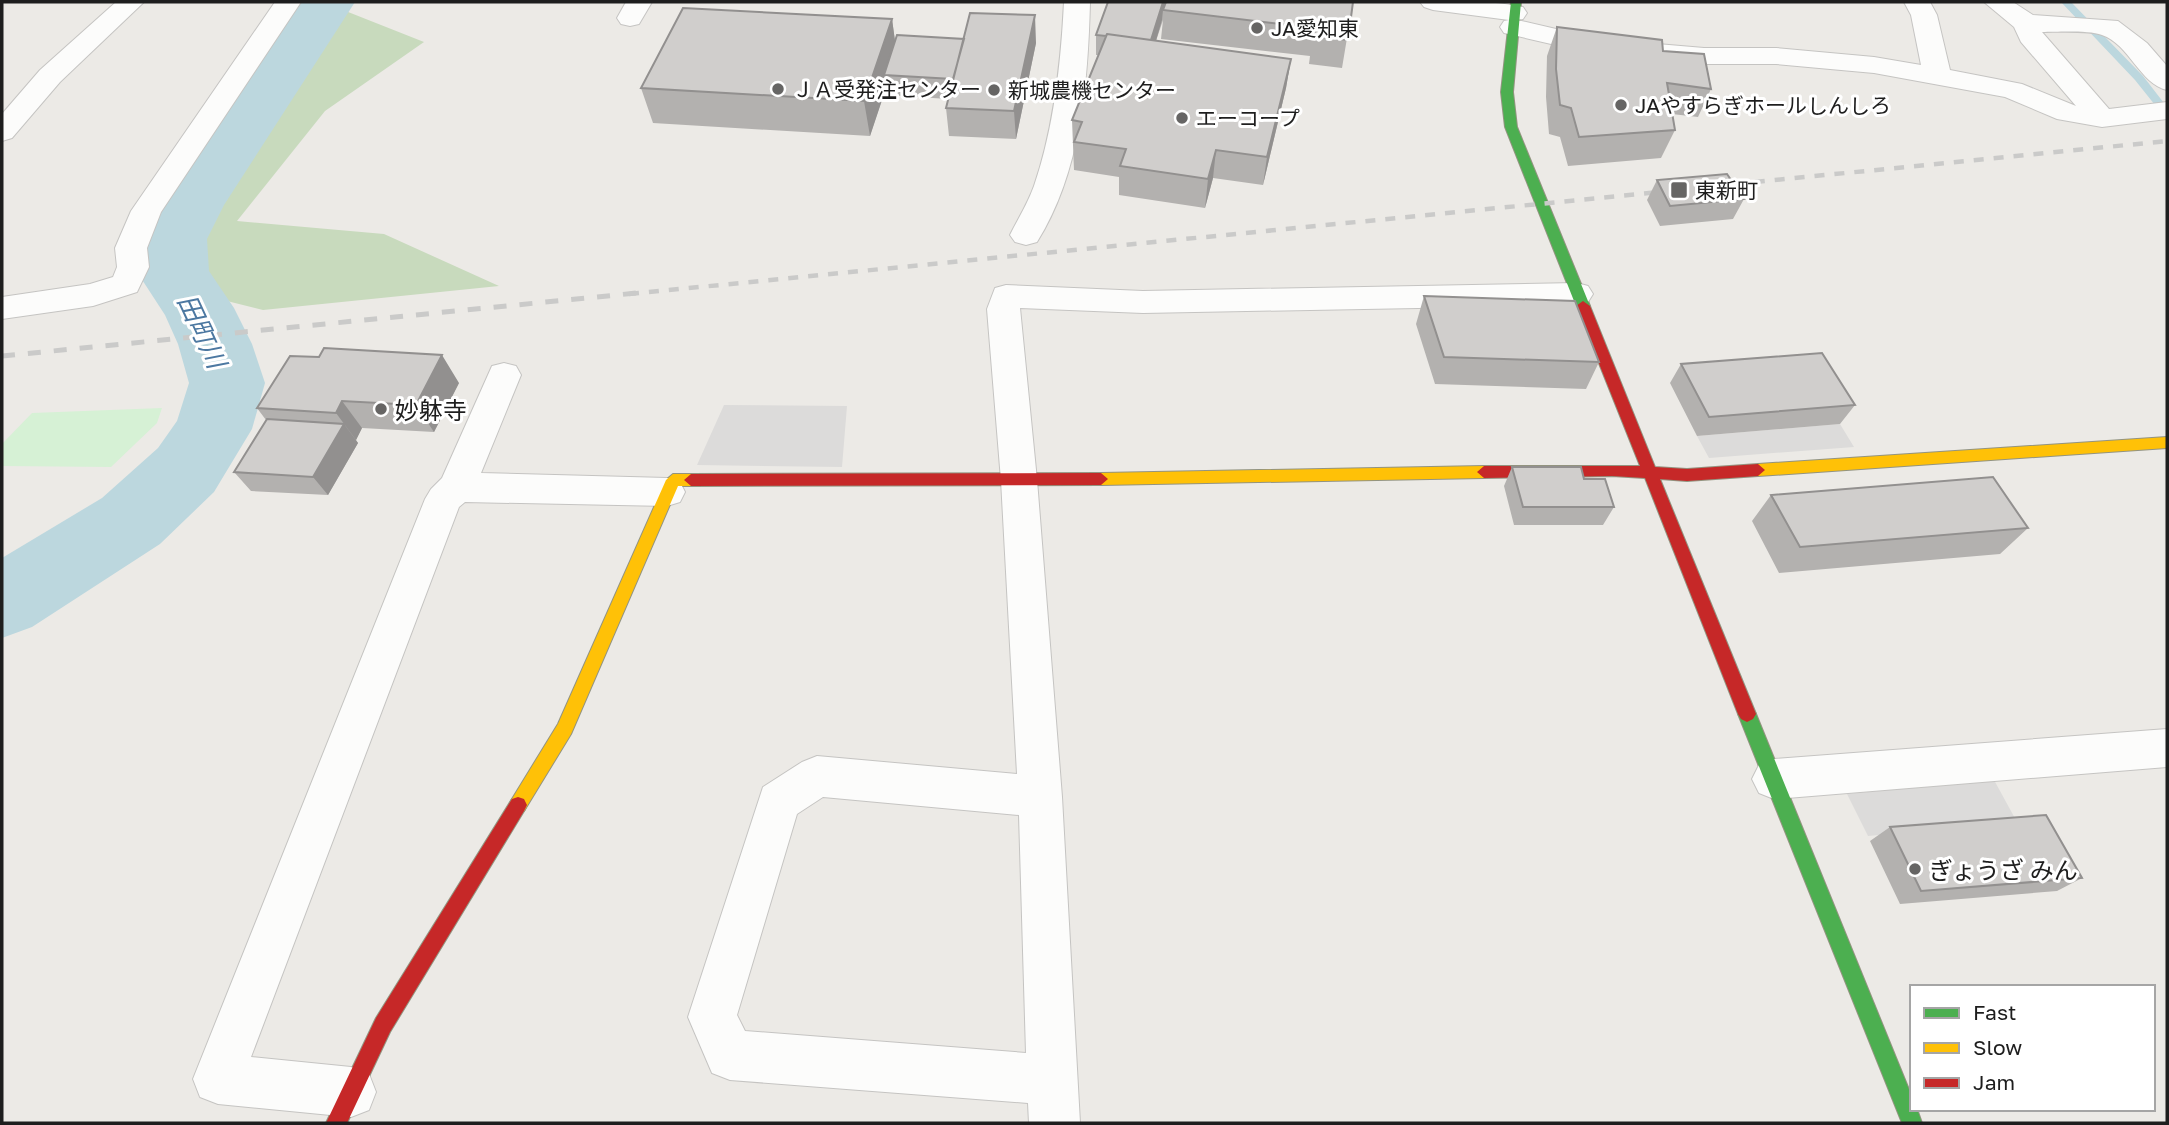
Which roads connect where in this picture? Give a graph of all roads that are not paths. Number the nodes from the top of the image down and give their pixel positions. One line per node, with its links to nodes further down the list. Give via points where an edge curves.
1 (131, 2): 13 (street, via 50,76)
2 (288, 2): 16 (street, via 146,211 131,248 133,267 125,284 93,295)
3 (1077, 2): 14 (street, via 1060,140 1050,182)
4 (1433, 2): 7 (street)
5 (1917, 2): 9 (street)
6 (1997, 2): 8 (street)
7 (1514, 14): 9 (street, via 1599,47 1704,56 1776,56); 15 (street, via 1507,92 1511,127)
8 (2026, 23): 10 (street, via 2109,27); 12 (street, via 2030,36)
9 (1937, 75): 12 (street, via 2012,90 2067,113)
10 (2167, 82)
11 (2167, 111): 12 (street)
12 (2102, 118)
13 (2, 132)
14 (1026, 234)
15 (1577, 294): 19 (street); 20 (street, via 1170,302 1006,296 1003,309)
16 (2, 308)
17 (505, 375): 21 (street)
18 (2167, 442): 19 (street, via 1687,475)
19 (1651, 473): 20 (street, via 1371,472); 24 (street)
20 (1019, 480): 22 (street, via 673,480); 25 (street)
21 (457, 487): 22 (street); 27 (street, via 444,499 218,1079)
22 (667, 492): 27 (street, via 565,729 383,1025)
23 (2167, 748): 24 (street)
24 (1774, 779): 28 (street)
25 (1040, 797): 26 (street); 26 (street, via 817,776 779,801 712,1017 730,1055)
26 (1053, 1102)
27 (344, 1108)
28 (1912, 1123)

